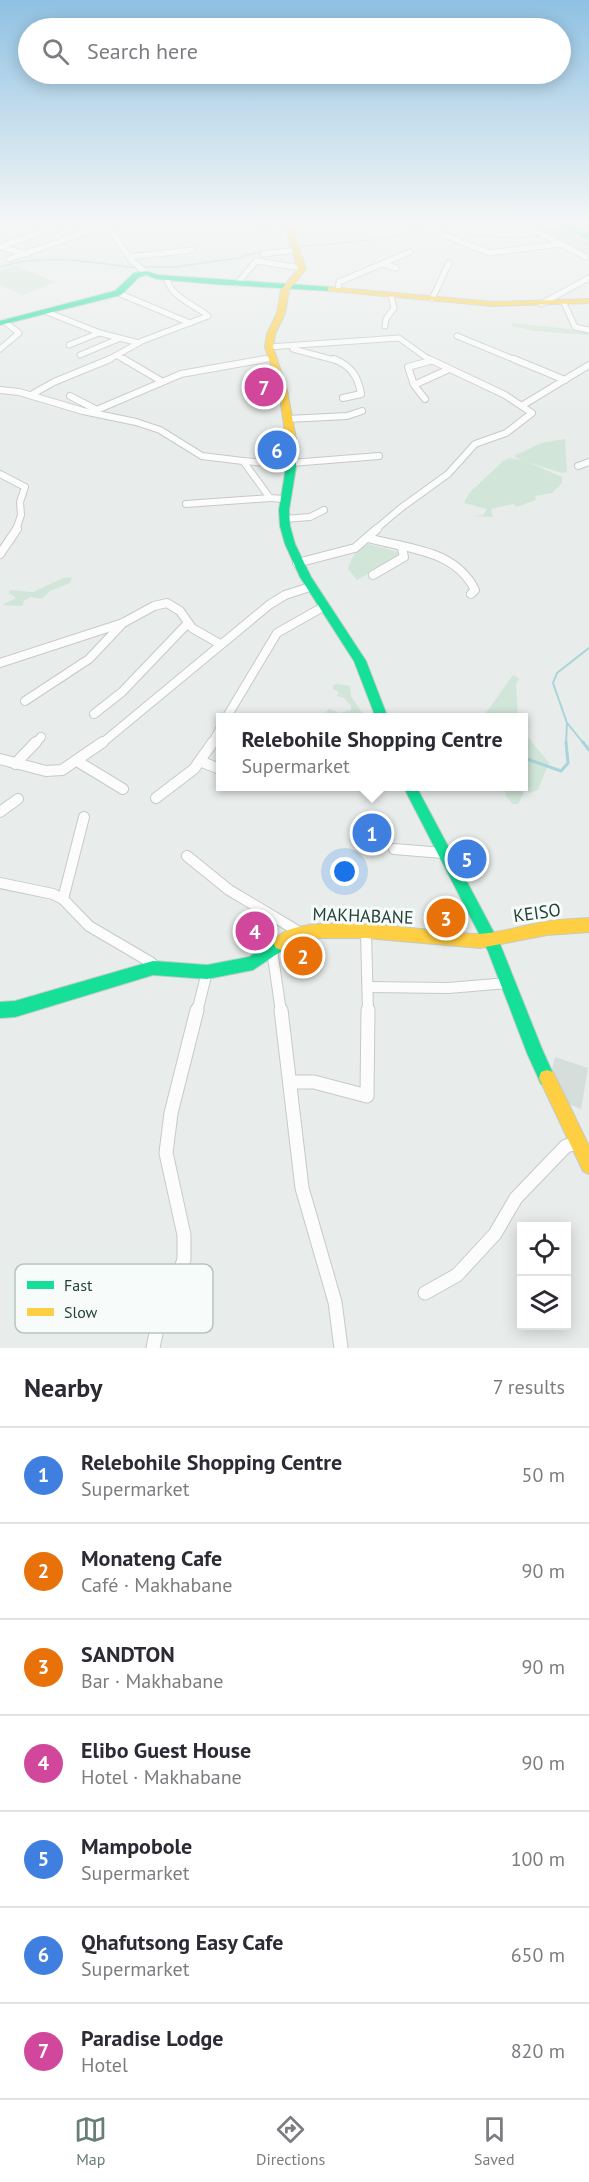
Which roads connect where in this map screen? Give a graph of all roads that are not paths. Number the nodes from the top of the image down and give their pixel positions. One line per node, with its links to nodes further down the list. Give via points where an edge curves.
1 (123, 288): 8 (main road)
2 (169, 288): 16 (street, via 208,316)
3 (287, 288): 26 (main road, via 271,334)
4 (325, 288): 7 (main road)
5 (437, 288): 10 (street)
6 (571, 288): 13 (street)
7 (338, 289): 9 (main road)
8 (117, 293): 14 (main road); 16 (street)
9 (391, 295): 10 (main road); 17 (street, via 394,308)
10 (432, 299): 13 (main road)
11 (589, 301): 12 (main road)
12 (564, 303): 13 (main road); 18 (street, via 575,327)
13 (541, 304)
14 (47, 312): 15 (main road); 19 (street)
15 (3, 323): 25 (street, via 19,333)
16 (190, 323): 22 (street)
17 (385, 326)
18 (589, 330)
19 (99, 333): 21 (street); 23 (street)
20 (457, 336): 32 (street)
21 (118, 339): 22 (street); 27 (street)
22 (138, 343): 28 (street)
23 (69, 345)
24 (290, 347): 26 (street); 29 (street, via 396,338); 38 (street, via 351,367 359,376 361,394)
25 (0, 350)
26 (271, 352): 33 (street); 43 (main road)
27 (80, 355)
28 (118, 356): 33 (street); 36 (street, via 54,381)
29 (430, 361): 31 (street); 34 (street, via 408,368)
30 (589, 365): 32 (street)
31 (447, 370): 34 (street); 40 (street)
32 (565, 380): 40 (street)
33 (161, 381): 41 (street)
34 (414, 385): 39 (street)
35 (0, 390): 36 (street)
36 (31, 395): 41 (street)
37 (70, 396): 41 (street)
38 (343, 398)
39 (424, 399)
40 (523, 405): 56 (street, via 531,416 506,433 475,444 448,474)
41 (94, 411): 45 (street, via 160,430 202,456)
42 (362, 411): 43 (street, via 347,416)
43 (287, 419): 47 (main road)
44 (379, 456): 47 (street)
45 (243, 461): 47 (street); 50 (street)
46 (589, 462): 48 (street)
47 (291, 464): 51 (main road)
48 (578, 466)
49 (0, 474): 57 (street, via 26,487 20,502 21,515)
50 (270, 498): 51 (street); 52 (street)
51 (284, 499): 54 (main road)
52 (186, 504)
53 (324, 510): 54 (street, via 311,518)
54 (284, 519): 60 (main road)
55 (0, 538): 57 (street)
56 (368, 538): 58 (street); 60 (street, via 355,548)
57 (10, 539): 59 (street)
58 (402, 548): 61 (street, via 404,556); 63 (street, via 447,559 472,584 475,590)
59 (0, 554)
60 (297, 563): 62 (main road)
61 (373, 575)
62 (310, 587): 64 (main road); 67 (street, via 285,595)
63 (471, 594)
64 (323, 607): 70 (street, via 277,633); 71 (main road, via 357,655)
65 (123, 623): 66 (street, via 167,603 180,611); 68 (street); 69 (street, via 89,659)
66 (188, 623): 67 (street); 72 (street, via 122,692)
67 (220, 644): 76 (street, via 138,716)
68 (0, 663)
69 (25, 701)
70 (228, 713)
71 (381, 713)
72 (94, 714)
73 (41, 736): 78 (street)
74 (216, 736): 77 (street)
75 (0, 759): 78 (street)
76 (77, 761): 78 (street, via 62,770 46,771); 80 (street)
77 (202, 762): 79 (street); 82 (street, via 190,776)
78 (15, 764)
79 (216, 767)
80 (123, 789)
81 (412, 791): 87 (main road)
82 (156, 798)
83 (18, 799): 84 (street)
84 (0, 812)
85 (84, 817): 90 (street)
86 (394, 849): 87 (street)
87 (443, 853): 94 (main road)
88 (187, 856): 93 (street, via 229,890)
89 (0, 883): 90 (street)
90 (63, 899): 96 (street, via 89,926 152,963)
91 (589, 925): 94 (main road, KEISO)
92 (366, 931): 93 (main road, MAKHABANE); 94 (main road, MAKHABANE, via 480,941); 99 (street)
93 (296, 933): 95 (main road, MAKHABANE)
94 (489, 938): 98 (main road)
95 (272, 950): 97 (main road, MAKHABANE, via 253,963); 101 (street)
96 (153, 968): 97 (main road, MAKHABANE); 100 (main road, MAKHABANE, via 15,1009)
97 (207, 972): 104 (street, via 171,1113 166,1153 184,1235)
98 (508, 983): 99 (street, via 448,988); 102 (main road, via 535,1053)
99 (368, 987): 101 (street, via 367,1096 314,1082)
100 (0, 1010)
101 (291, 1082): 108 (street, via 302,1188 335,1302)
102 (578, 1143): 103 (main road); 105 (street, via 566,1146 516,1198 495,1234 458,1275)
103 (589, 1165)
104 (182, 1264)
105 (425, 1293)
106 (156, 1333): 107 (street)
107 (153, 1348)
108 (341, 1348)

